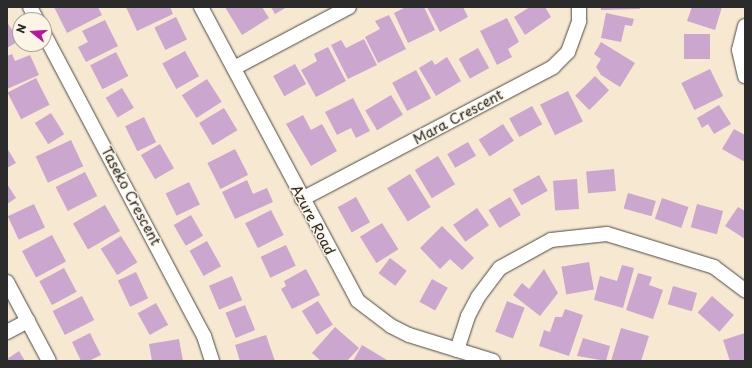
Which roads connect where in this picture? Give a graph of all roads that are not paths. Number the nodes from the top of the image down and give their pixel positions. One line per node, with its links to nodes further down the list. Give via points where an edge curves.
1 (201, 7): 6 (street, Azure Road)
2 (349, 7): 6 (street)
3 (579, 7): 8 (street, Mara Crescent, via 579,21 568,52 553,67)
4 (745, 26): 7 (street, via 739,50)
5 (52, 49): 15 (street, Taseko Crescent, via 204,336)
6 (234, 68): 8 (street, Azure Road)
7 (745, 76)
8 (302, 199): 13 (street, Azure Road, via 358,301 391,326)
9 (7, 282): 11 (street)
10 (745, 290): 13 (street, via 714,267 607,234 551,240 500,268 472,309)
11 (28, 321): 12 (street); 14 (street)
12 (7, 332)
13 (457, 350): 16 (street, Azure Road)
14 (49, 361)
15 (212, 361)
16 (493, 361)

